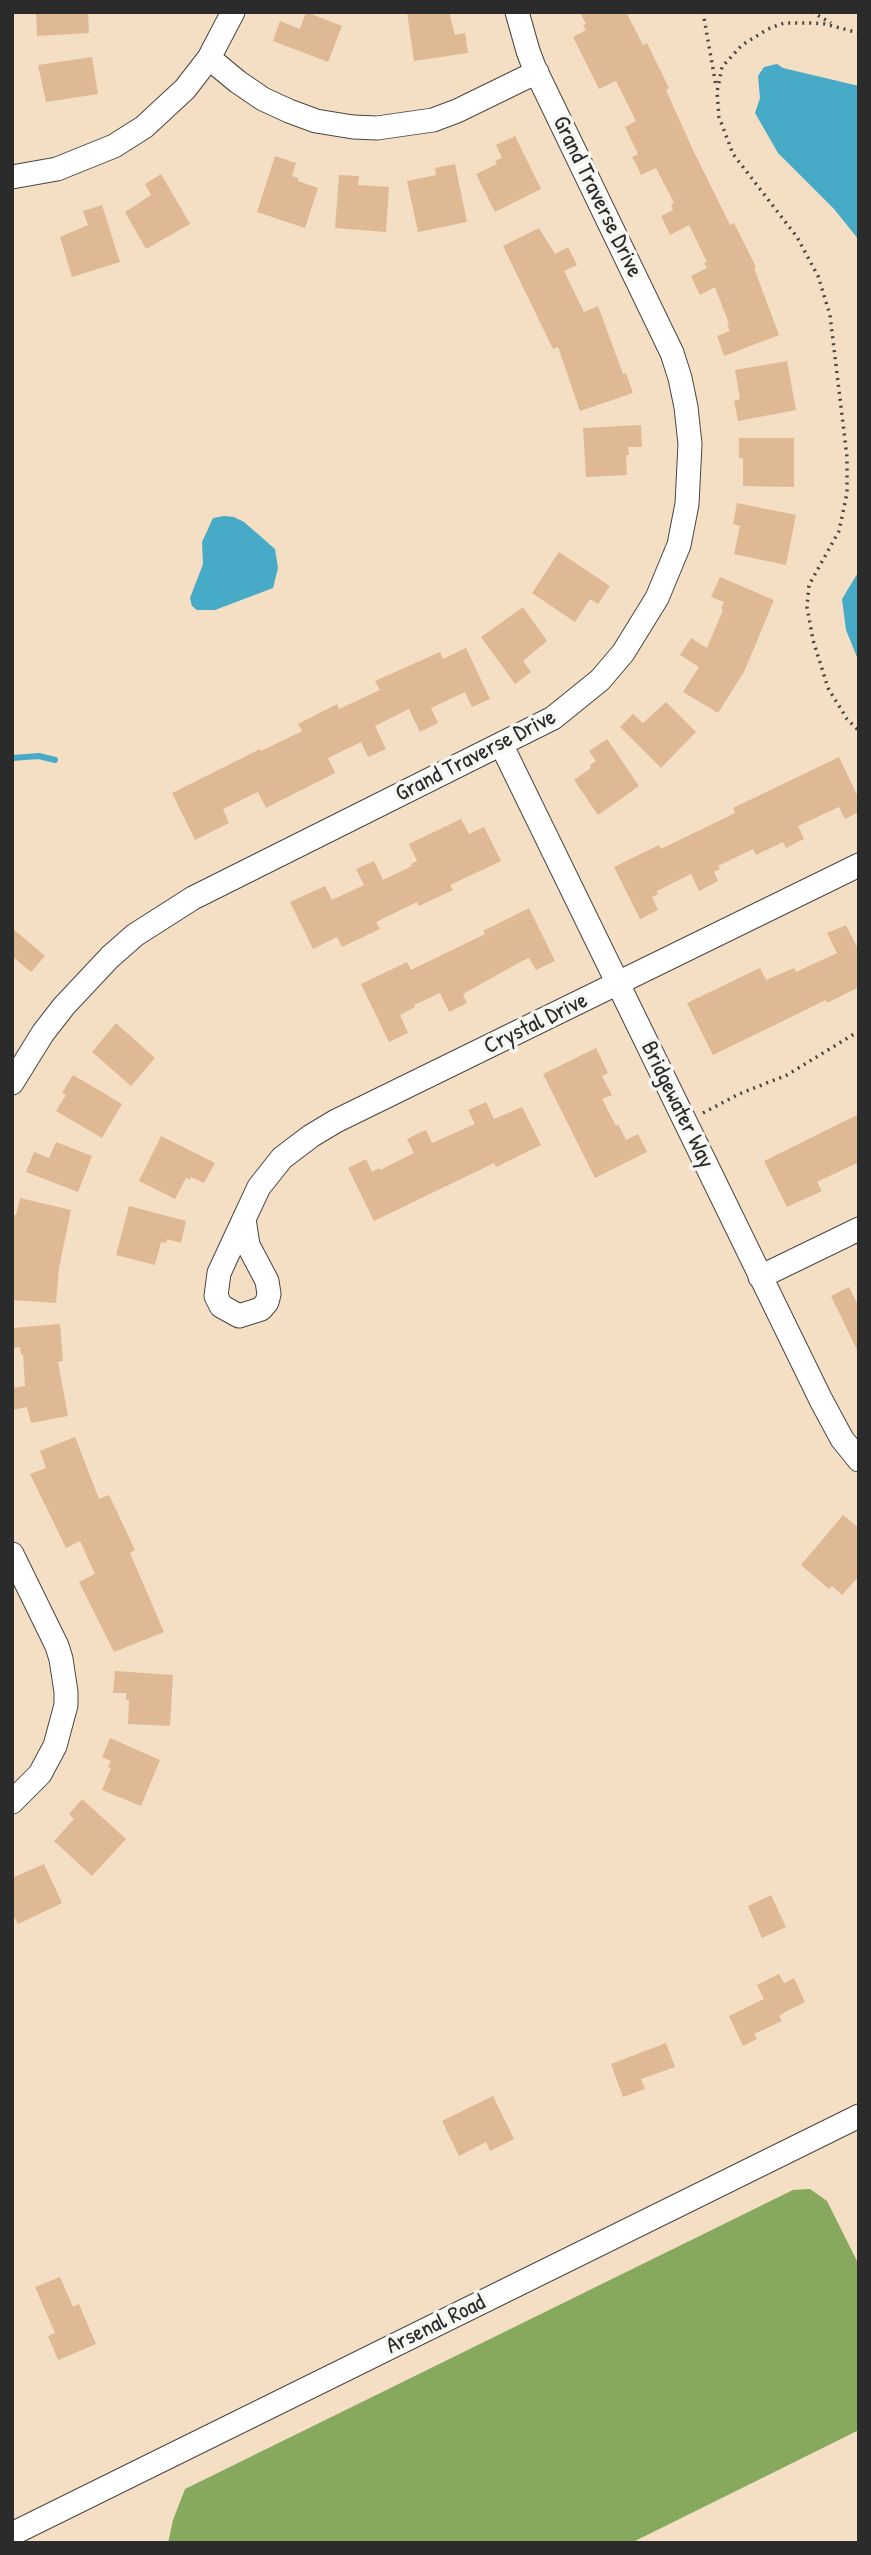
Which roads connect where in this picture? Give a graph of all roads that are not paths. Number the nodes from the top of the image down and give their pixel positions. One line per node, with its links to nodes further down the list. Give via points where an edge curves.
1 (233, 12): 3 (street)
2 (517, 12): 4 (street, Grand Traverse Drive)
3 (209, 58): 4 (street, via 263,99 316,121 352,127 433,120); 5 (street, via 164,111 129,137 57,169)
4 (537, 72): 6 (street, Grand Traverse Drive, via 672,353 687,407 690,479 686,514 670,568 623,653 571,705)
5 (12, 177)
6 (502, 746): 8 (street, Bridgewater Way); 9 (street, Grand Traverse Drive, via 295,846 135,935 86,981 43,1033)
7 (859, 865): 8 (street, Crystal Drive)
8 (617, 984): 10 (street, Crystal Drive, via 311,1136 282,1158 259,1187); 12 (street, Bridgewater Way)
9 (12, 1083)
10 (244, 1219)
11 (859, 1229): 12 (street)
12 (760, 1277): 13 (street, Bridgewater Way, via 842,1439)
13 (859, 1460)
14 (12, 1554): 15 (street, via 57,1646 66,1705 55,1746 40,1774)
15 (12, 1802)
16 (859, 2116): 17 (street, Arsenal Road)
17 (12, 2535): 18 (street)
18 (15, 2543)

